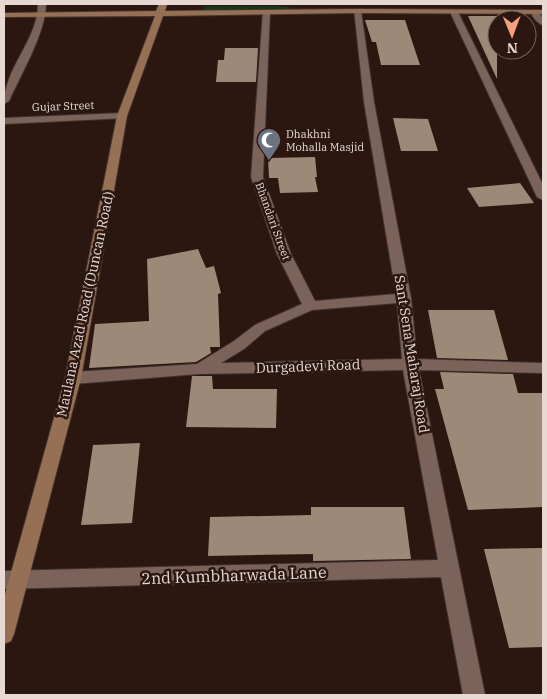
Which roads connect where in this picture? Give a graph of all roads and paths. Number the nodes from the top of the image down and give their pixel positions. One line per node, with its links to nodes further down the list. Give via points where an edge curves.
1 (246, 4): 8 (main road)
2 (280, 4): 5 (main road)
3 (4, 6): 7 (main road)
4 (543, 6): 6 (main road)
5 (350, 7): 6 (main road); 10 (main road); 16 (street, Sant Sena Maharaj Road)
6 (450, 7): 9 (main road); 15 (street)
7 (42, 8): 8 (main road); 11 (main road); 12 (street, via 37,30)
8 (162, 8): 10 (main road); 13 (main road, Maulana Azad Road (Duncan Road))
9 (500, 10)
10 (266, 12): 17 (street, Bhandari Street, via 257,177 284,254)
11 (4, 15)
12 (4, 101)
13 (122, 116): 14 (street, Gujar Street); 21 (main road, Maulana Azad Road (Duncan Road))
14 (4, 121)
15 (543, 197)
16 (404, 298): 17 (street); 18 (street, Sant Sena Maharaj Road)
17 (310, 306): 20 (street, via 260,328)
18 (410, 364): 19 (street, Durgadevi Road); 20 (street, Durgadevi Road); 22 (street, Sant Sena Maharaj Road)
19 (543, 368)
20 (199, 369): 21 (street, Durgadevi Road)
21 (73, 378): 23 (main road, Maulana Azad Road (Duncan Road))
22 (450, 568): 23 (street, 2nd Kumbharwada Lane); 25 (street, Sant Sena Maharaj Road)
23 (11, 581): 24 (main road, Maulana Azad Road (Duncan Road))
24 (4, 634)
25 (474, 695)

